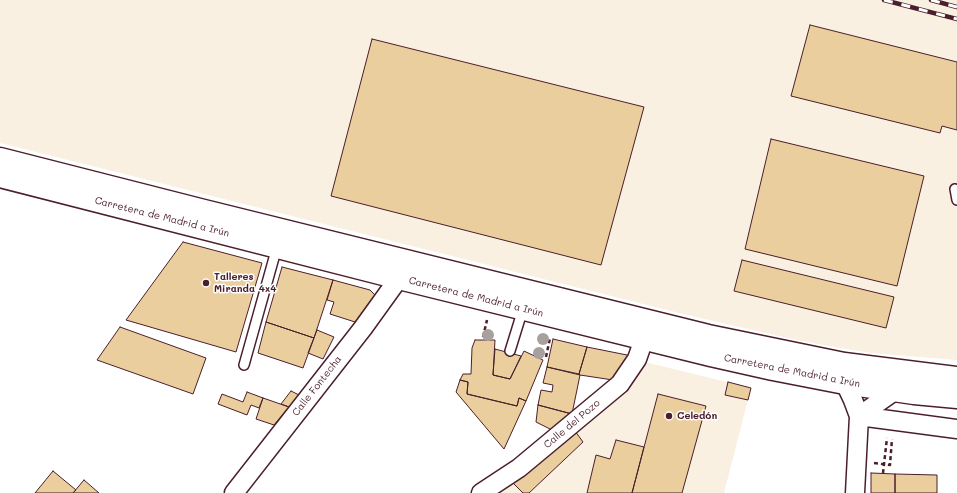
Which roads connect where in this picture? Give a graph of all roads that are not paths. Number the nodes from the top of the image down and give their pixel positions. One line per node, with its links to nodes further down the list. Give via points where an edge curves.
1 (0, 159): 11 (highway, Carretera de Madrid a Irún, via 708,336 844,364)
2 (0, 176): 5 (highway, Carretera de Madrid a Irún)
3 (954, 189): 4 (lane)
4 (957, 200)
5 (277, 247): 6 (highway, Carretera de Madrid a Irún); 10 (lane)
6 (399, 278): 7 (highway, Carretera de Madrid a Irún); 17 (street, Calle Fontecha)
7 (523, 309): 8 (highway, Carretera de Madrid a Irún); 9 (lane)
8 (644, 339): 12 (highway, Carretera de Madrid a Irún); 18 (street, Calle del Pozo, via 637,360 620,384 519,468)
9 (510, 351)
10 (244, 365)
11 (957, 378)
12 (845, 383): 13 (highway, Carretera de Madrid a Irún); 15 (street)
13 (896, 390): 14 (highway, Carretera de Madrid a Irún); 15 (street)
14 (957, 397)
15 (859, 416): 16 (street, via 890,426); 19 (street)
16 (957, 430)
17 (234, 493)
18 (481, 493)
19 (855, 493)

